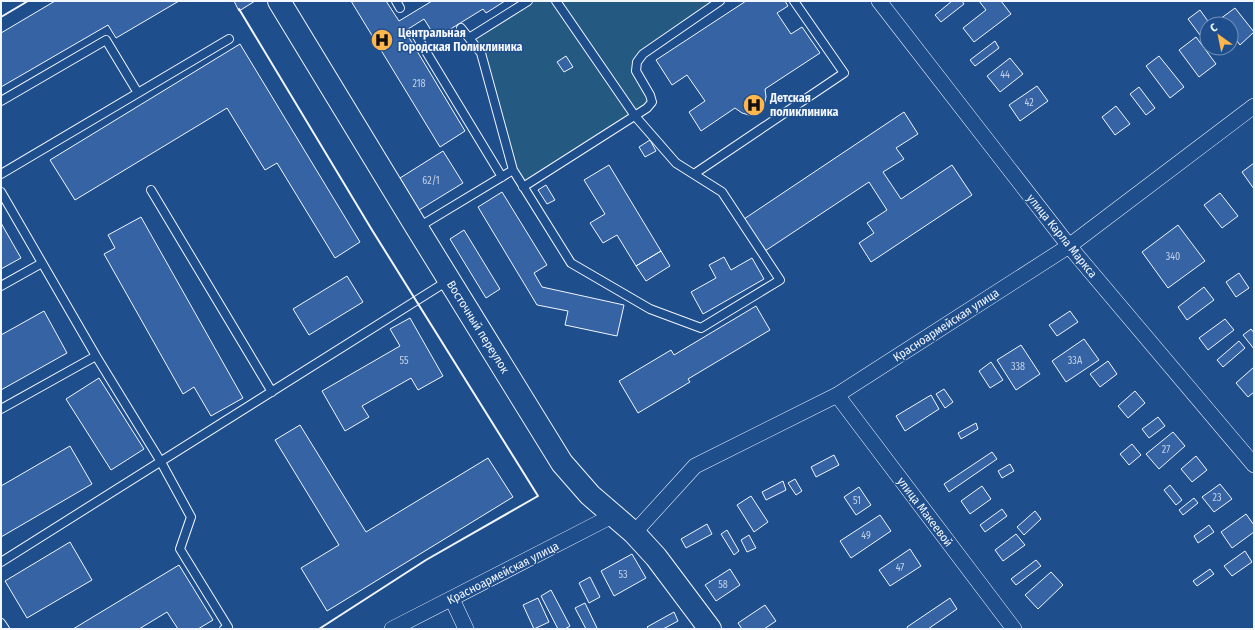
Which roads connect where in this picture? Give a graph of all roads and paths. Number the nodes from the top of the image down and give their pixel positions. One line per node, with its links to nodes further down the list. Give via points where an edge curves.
1 (528, 1): 9 (lane)
2 (556, 1): 14 (lane)
3 (720, 1): 14 (lane, via 643,54 637,62 636,71 652,102)
4 (794, 1): 17 (lane, via 844,73)
5 (879, 1): 23 (street, улица Карла Маркса)
6 (283, 2): 22 (street, Восточный переулок)
7 (461, 28): 9 (lane)
8 (416, 35): 18 (lane)
9 (470, 38): 15 (lane, via 482,53)
10 (229, 39): 11 (lane)
11 (138, 93): 12 (lane, via 106,40); 16 (lane)
12 (1, 101)
13 (1254, 106): 23 (street, Красноармейская улица)
14 (635, 116): 17 (lane, via 676,163); 19 (lane)
15 (513, 170): 18 (lane); 19 (lane)
16 (1, 174)
17 (694, 174): 19 (lane, via 722,192 780,280 701,328 650,309 571,263)
18 (502, 177): 22 (lane)
19 (523, 187)
20 (151, 190): 28 (lane)
21 (1, 192): 24 (lane)
22 (417, 228): 25 (street, Восточный переулок)
23 (1068, 246): 29 (street, Красноармейская улица); 32 (street, улица Карла Маркса)
24 (42, 263): 26 (lane); 27 (lane)
25 (449, 280): 28 (lane); 33 (street, Восточный переулок, via 562,463)
26 (1, 286)
27 (96, 356): 30 (lane); 31 (lane)
28 (272, 392): 31 (lane)
29 (837, 395): 34 (street, Красноармейская улица, via 695,466); 43 (street, улица Макеевой)
30 (1, 409)
31 (161, 462): 35 (lane); 39 (lane, via 191,517 180,549 228,627)
32 (1254, 465)
33 (612, 516): 34 (street, Восточный переулок); 36 (street, Красноармейская улица)
34 (634, 533): 42 (street, Восточный переулок, via 656,557)
35 (1, 562)
36 (452, 599): 40 (street, Красноармейская улица); 41 (street)
37 (1, 623): 38 (lane)
38 (5, 629)
39 (224, 629)
40 (392, 629)
41 (466, 629)
42 (710, 629)
43 (1014, 629)

